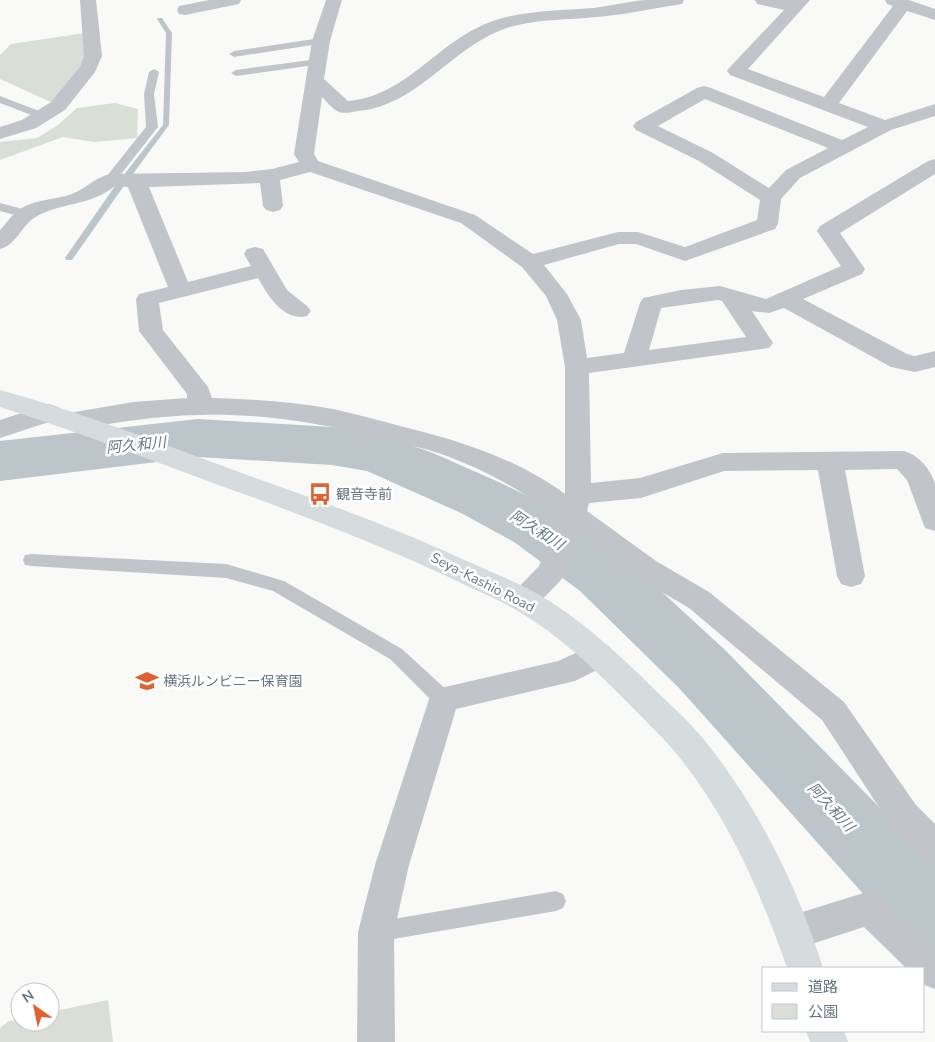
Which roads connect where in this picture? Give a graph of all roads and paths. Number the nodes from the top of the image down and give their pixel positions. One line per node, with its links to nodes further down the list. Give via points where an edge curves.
1 (88, 0): 17 (street, via 93,56 89,68 58,106)
2 (233, 0): 8 (street)
3 (334, 0): 11 (street)
4 (676, 0): 11 (street, via 590,13 534,17 491,28 471,39 410,86 354,108 343,107)
5 (763, 0): 7 (street)
6 (898, 2): 9 (street); 15 (street)
7 (798, 4): 15 (street, via 736,70)
8 (185, 10)
9 (935, 15)
10 (234, 54): 11 (lane)
11 (318, 61): 13 (lane); 21 (street, via 304,154)
12 (154, 72): 24 (lane, via 149,94 152,127)
13 (236, 73)
14 (0, 99): 17 (lane)
15 (828, 105): 18 (street)
16 (935, 110): 18 (street)
17 (43, 116): 19 (street)
18 (884, 126): 20 (street)
19 (0, 133)
20 (845, 148): 26 (street, via 794,174); 26 (street, via 704,92 643,126 706,157)
21 (310, 165): 23 (street); 31 (street, via 468,219)
22 (935, 165): 34 (street, via 828,231 854,269)
23 (269, 177): 25 (street); 27 (street)
24 (110, 180): 25 (street); 29 (street, via 79,198)
25 (136, 182): 32 (street)
26 (771, 198): 31 (street, via 767,224 685,254 638,238 618,238)
27 (274, 206)
28 (0, 207): 29 (lane)
29 (26, 214): 30 (street)
30 (0, 243)
31 (530, 262): 38 (street, via 556,294 569,320)
32 (182, 291): 35 (street, via 259,261 278,294); 40 (street, via 147,299 151,332 199,393)
33 (731, 297): 34 (street, via 769,306); 36 (street, via 720,293 651,304); 36 (street, via 761,343)
34 (785, 299): 37 (street, via 900,361 914,364)
35 (299, 311)
36 (634, 360): 38 (street)
37 (935, 360)
38 (577, 367): 46 (street)
39 (0, 398): 41 (main road, Seya-Kashio Road)
40 (200, 406): 42 (street, via 133,411); 46 (street, via 262,408 334,418 445,446 495,466)
41 (49, 413): 42 (main road, Seya-Kashio Road); 43 (street)
42 (83, 424): 50 (main road, Seya-Kashio Road, via 325,512 410,546)
43 (0, 429)
44 (830, 461): 45 (street, via 904,460); 46 (street, via 723,462); 49 (street)
45 (927, 477): 47 (street)
46 (574, 511): 50 (street, via 551,572); 53 (street, via 646,569 699,600 833,711 904,816)
47 (935, 521)
48 (31, 560): 52 (lane, via 226,571 278,586 396,654)
49 (851, 576)
50 (524, 600): 51 (main road, Seya-Kashio Road)
51 (598, 655): 52 (street, via 564,672); 56 (main road, Seya-Kashio Road, via 690,747 726,795 766,865)
52 (443, 699): 55 (street, via 392,865)
53 (935, 848)
54 (556, 901): 55 (lane)
55 (376, 932): 59 (street)
56 (794, 932): 57 (main road, Seya-Kashio Road); 58 (street, via 870,908)
57 (805, 967)
58 (935, 971)
59 (376, 1042)

